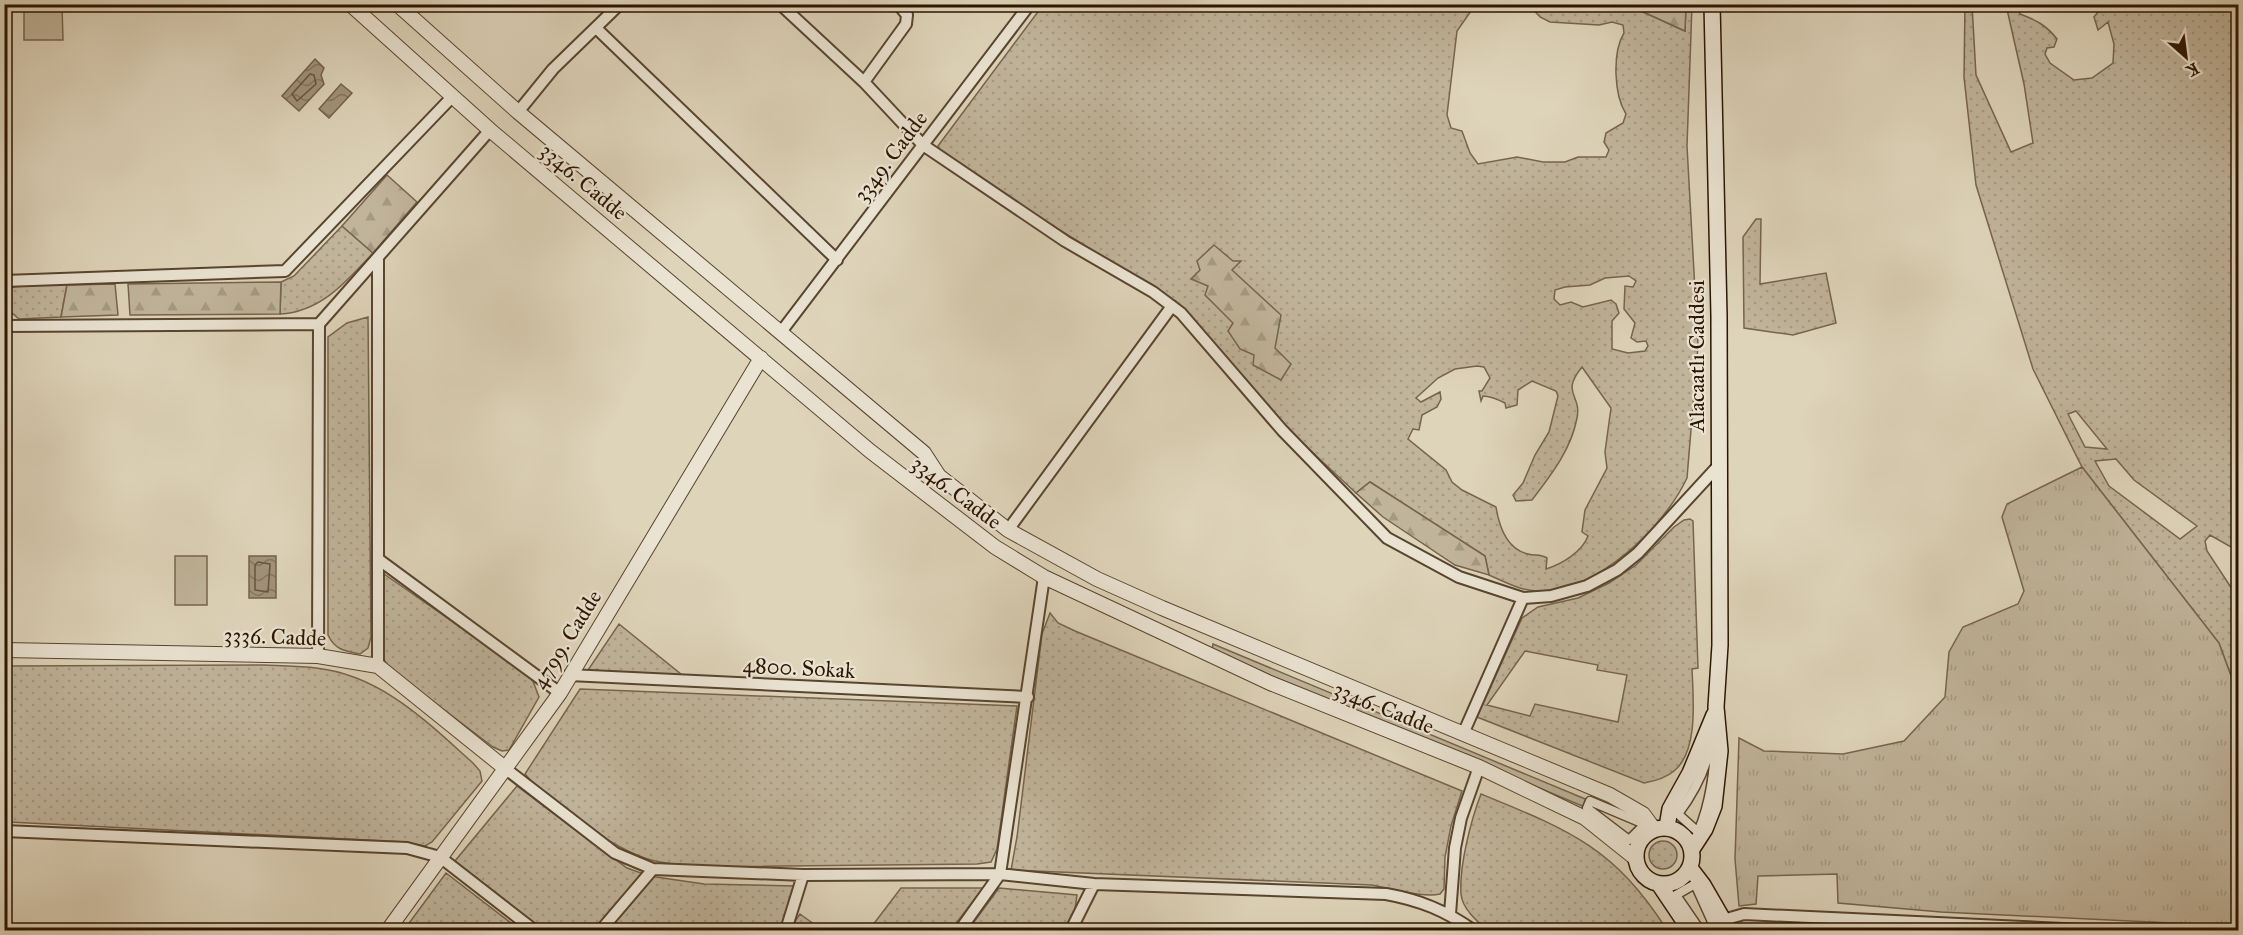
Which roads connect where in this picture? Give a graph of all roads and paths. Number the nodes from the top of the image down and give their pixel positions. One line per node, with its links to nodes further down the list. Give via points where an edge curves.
1 (350, 4): 10 (street, 3346. Cadde)
2 (397, 4): 11 (street, 3346. Cadde)
3 (620, 4): 8 (street)
4 (780, 4): 9 (street)
5 (898, 4): 9 (street, via 906,15 906,24)
6 (1030, 4): 13 (street, 3349. Cadde)
7 (1712, 4): 22 (main road, Alacaatlı Caddesi)
8 (596, 28): 11 (street); 15 (street)
9 (864, 82): 13 (street)
10 (453, 97): 12 (street, 3346. Cadde); 16 (street, via 285,271)
11 (518, 112): 20 (street, 3346. Cadde)
12 (490, 130): 14 (street); 21 (street, 3346. Cadde)
13 (923, 145): 15 (street, 3349. Cadde); 17 (street)
14 (378, 260): 18 (street); 24 (street)
15 (837, 260): 20 (street, 3349. Cadde)
16 (4, 281)
17 (1172, 306): 23 (street); 26 (street, via 1282,430 1387,538 1459,577)
18 (319, 324): 19 (street); 28 (street)
19 (4, 326)
20 (781, 332): 23 (street, 3346. Cadde, via 924,453 939,476)
21 (762, 357): 25 (street, 3346. Cadde, via 904,479 994,547); 30 (street, 4799. Cadde)
22 (1719, 465): 26 (street, via 1656,536 1617,570 1587,586 1551,596); 33 (main road, Alacaatlı Caddesi, via 1720,645)
23 (1008, 530): 34 (street, 3346. Cadde, via 1108,584)
24 (378, 560): 29 (street); 31 (street)
25 (1044, 577): 32 (street); 35 (street, 3346. Cadde, via 1270,683)
26 (1523, 598): 34 (street)
27 (4, 650): 28 (street, 3336. Cadde)
28 (318, 656): 29 (street, 3336. Cadde)
29 (378, 666): 36 (street, 3336. Cadde)
30 (569, 675): 31 (street, 4799. Cadde); 32 (street, 4800. Sokak)
31 (560, 693): 36 (street, 4799. Cadde)
32 (1028, 697): 45 (street)
33 (1716, 707): 37 (main road, Alacaatlı Caddesi, via 1697,758 1670,809); 40 (main road, Alacaatlı Caddesi, via 1719,780 1705,829)
34 (1463, 734): 37 (street, 3346. Cadde, via 1626,803 1643,814)
35 (1479, 767): 42 (street, 3346. Cadde, via 1586,818); 49 (street, via 1455,848)
36 (506, 769): 41 (street, 4799. Cadde); 44 (street, via 615,853)
37 (1654, 828): 37 (street, via 1590,801 1587,808 1629,840); 40 (main road, via 1684,836); 42 (main road, via 1641,838)
38 (4, 831): 41 (street, via 407,848)
39 (1698, 832): 39 (street, via 1678,814 1693,794 1712,737 1716,737 1710,794)
40 (1692, 849): 43 (main road)
41 (440, 857): 51 (street, 4799. Cadde); 52 (street)
42 (1635, 858): 48 (main road, via 1644,876)
43 (1690, 868): 48 (main road, via 1677,881); 50 (main road)
44 (653, 869): 46 (street); 53 (street)
45 (1000, 874): 46 (street); 47 (street); 55 (street)
46 (803, 875): 54 (street)
47 (1094, 884): 49 (street, via 1386,894); 56 (street)
48 (1659, 884): 58 (main road)
49 (1450, 914): 57 (street)
50 (1726, 925): 60 (street, via 1744,914)
51 (388, 930)
52 (534, 930)
53 (601, 930)
54 (786, 930)
55 (960, 930)
56 (1071, 930)
57 (1473, 930)
58 (1690, 930)
59 (1702, 930): 59 (street, via 1676,895 1695,884 1714,926)
60 (2085, 930)

